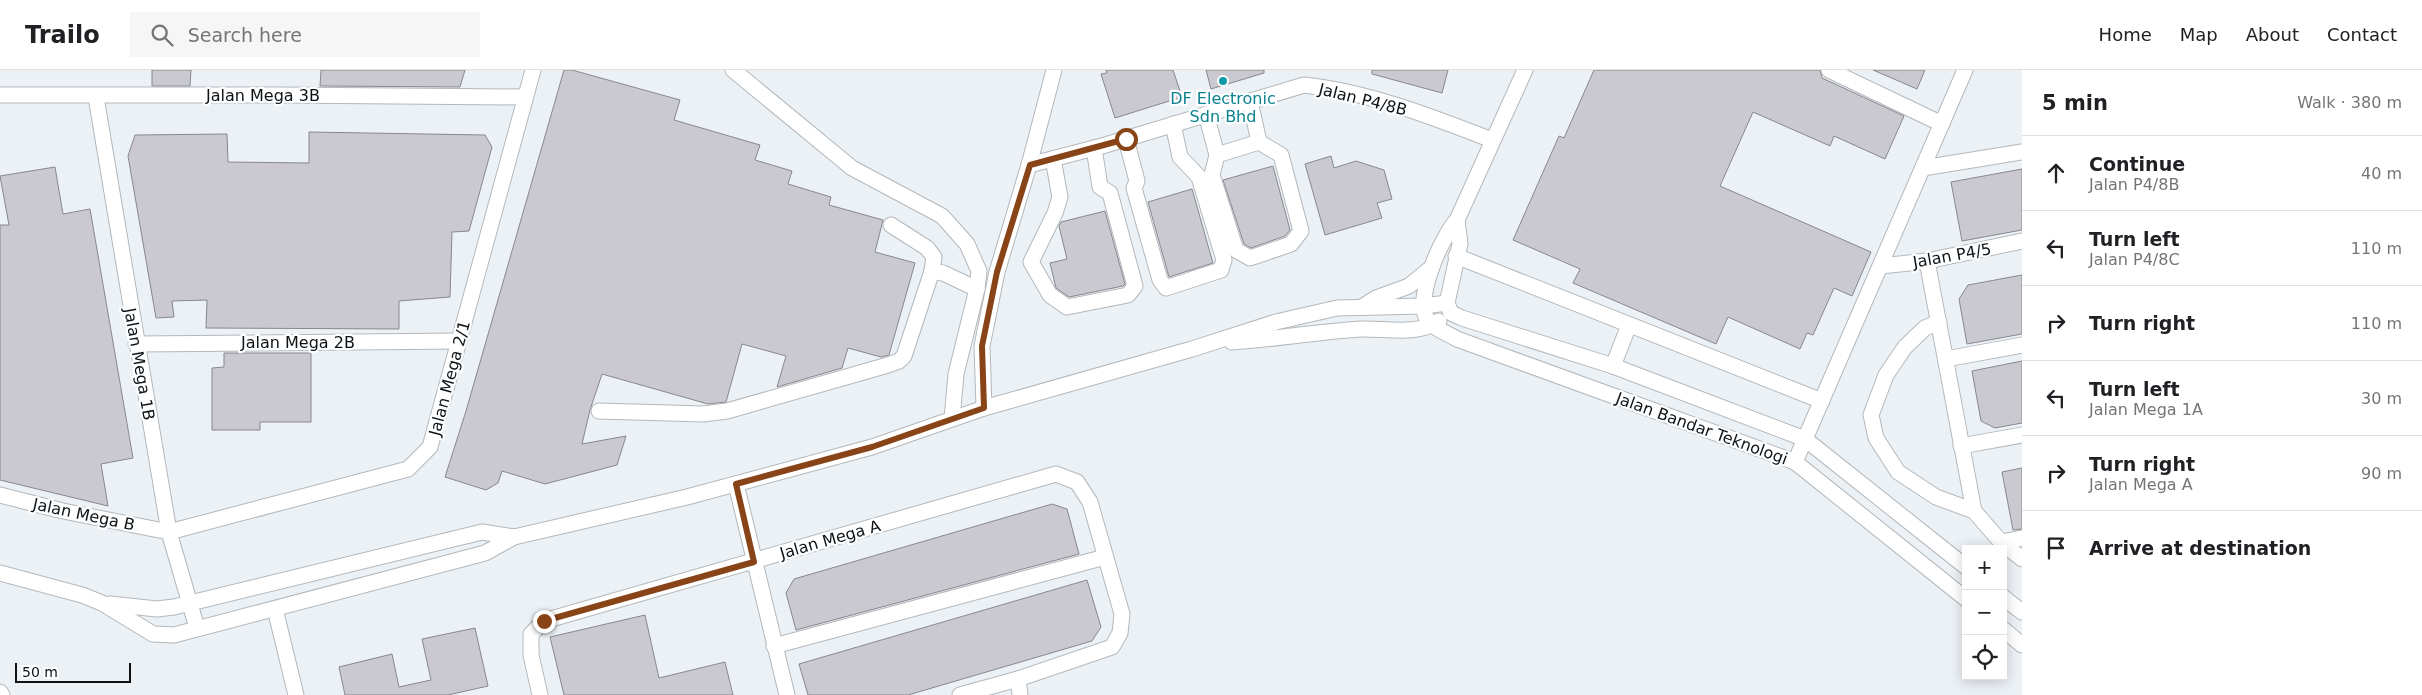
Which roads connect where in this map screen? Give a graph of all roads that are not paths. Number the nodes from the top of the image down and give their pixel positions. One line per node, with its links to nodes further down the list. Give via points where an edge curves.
1 (533, 70): 9 (street, Jalan Mega 2/1)
2 (733, 70): 31 (street, via 852,168 942,216 967,244 979,271)
3 (1054, 70): 21 (street)
4 (1525, 70): 15 (street)
5 (1829, 70): 13 (street)
6 (1966, 70): 13 (street)
7 (0, 95): 8 (street, Jalan Mega 3B)
8 (96, 97): 9 (street, Jalan Mega 3B); 39 (street, Jalan Mega 1B)
9 (525, 98): 38 (street, Jalan Mega 2/1)
10 (1250, 101): 11 (street, Jalan P4/8B); 15 (street, Jalan P4/8B, via 1304,85 1328,88 1445,122); 16 (street)
11 (1206, 114): 12 (street, Jalan P4/8B); 19 (street)
12 (1173, 124): 14 (street, Jalan P4/8B); 14 (street, via 1180,157 1199,177 1224,260 1221,270 1166,288 1160,280 1134,188 1137,181)
13 (1942, 124): 22 (street)
14 (1126, 139): 17 (street, Jalan P4/8B)
15 (1492, 140): 23 (street)
16 (1259, 142): 19 (street); 19 (street, via 1281,155 1300,231 1290,244 1250,258 1236,250 1215,185 1212,175)
17 (1094, 148): 20 (street, Jalan P4/8B); 20 (street, via 1100,187 1110,193 1135,286 1128,295 1067,307 1050,295 1031,262 1060,197)
18 (2022, 152): 22 (street)
19 (1217, 155)
20 (1053, 159): 21 (street, Jalan P4/8B)
21 (1030, 165): 45 (street, via 997,272 982,346)
22 (1923, 168): 28 (street)
23 (1457, 220): 26 (street, via 1460,244); 29 (street, via 1441,244)
24 (891, 225): 30 (street, via 927,248 934,257)
25 (2022, 241): 27 (street, Jalan P4/5)
26 (1456, 256): 34 (street); 37 (street)
27 (1927, 261): 28 (street, Jalan P4/5); 35 (street)
28 (1881, 266): 44 (street)
29 (1433, 267): 32 (street); 33 (street, via 1409,286 1376,298)
30 (932, 271): 31 (street); 46 (street, via 904,356 899,361 727,411 703,414)
31 (977, 289): 47 (street, via 956,374)
32 (1424, 306): 33 (street, Jalan Bandar Teknologi); 34 (street, Jalan Bandar Teknologi); 36 (street, via 1426,317)
33 (1361, 308): 40 (street, Jalan Bandar Teknologi, via 1337,308 1276,322)
34 (1449, 308): 36 (street); 43 (street, Jalan Bandar Teknologi, via 1462,318)
35 (1939, 322): 42 (street); 54 (street, via 1924,328 1905,347 1886,376 1871,415 1876,438 1898,472 1936,497)
36 (1433, 325): 40 (street, via 1411,330 1361,329); 51 (street, Jalan Bandar Teknologi, via 1457,339)
37 (1629, 325): 43 (street); 44 (street)
38 (459, 341): 39 (street, Jalan Mega 2B); 55 (street, Jalan Mega 2/1, via 430,447 408,469)
39 (136, 344): 55 (street, Jalan Mega 1B)
40 (1206, 344): 45 (street)
41 (2022, 345): 42 (street)
42 (1946, 359): 50 (street)
43 (1612, 366): 49 (street, Jalan Bandar Teknologi)
44 (1822, 401): 49 (street)
45 (984, 408): 47 (street)
46 (598, 411)
47 (952, 419): 52 (street, via 872,447)
48 (2022, 435): 50 (street)
49 (1806, 439): 51 (street); 62 (street, Jalan Bandar Teknologi)
50 (1961, 446): 54 (street)
51 (1795, 462): 64 (street, Jalan Bandar Teknologi)
52 (736, 484): 56 (street); 61 (street)
53 (0, 496): 55 (street, Jalan Mega B)
54 (1974, 511): 58 (street)
55 (169, 532): 67 (street, Jalan Mega 1B)
56 (514, 538): 67 (street, via 482,532); 68 (street, via 485,553)
57 (2022, 538): 58 (street)
58 (2002, 542): 60 (street)
59 (1105, 557): 61 (street, Jalan Mega A, via 1090,502 1077,482 1056,474); 73 (street); 74 (street, via 1122,614 1120,633 1112,647)
60 (2022, 559)
61 (754, 562): 73 (street); 76 (street, Jalan Mega A, via 544,621 531,634 530,655)
62 (1962, 564)
63 (0, 572): 66 (street)
64 (1962, 596)
65 (2007, 600): 69 (street)
66 (102, 603): 67 (street, via 157,609); 70 (street, via 153,634 174,636)
67 (190, 604): 70 (street, Jalan Mega 1B)
68 (275, 609): 70 (street); 75 (street)
69 (2022, 612)
70 (197, 628)
71 (2007, 633): 72 (street)
72 (2022, 644)
73 (774, 646): 77 (street)
74 (1018, 679): 78 (street); 79 (street)
75 (296, 695)
76 (540, 695)
77 (787, 695)
78 (960, 695)
79 (1020, 695)

